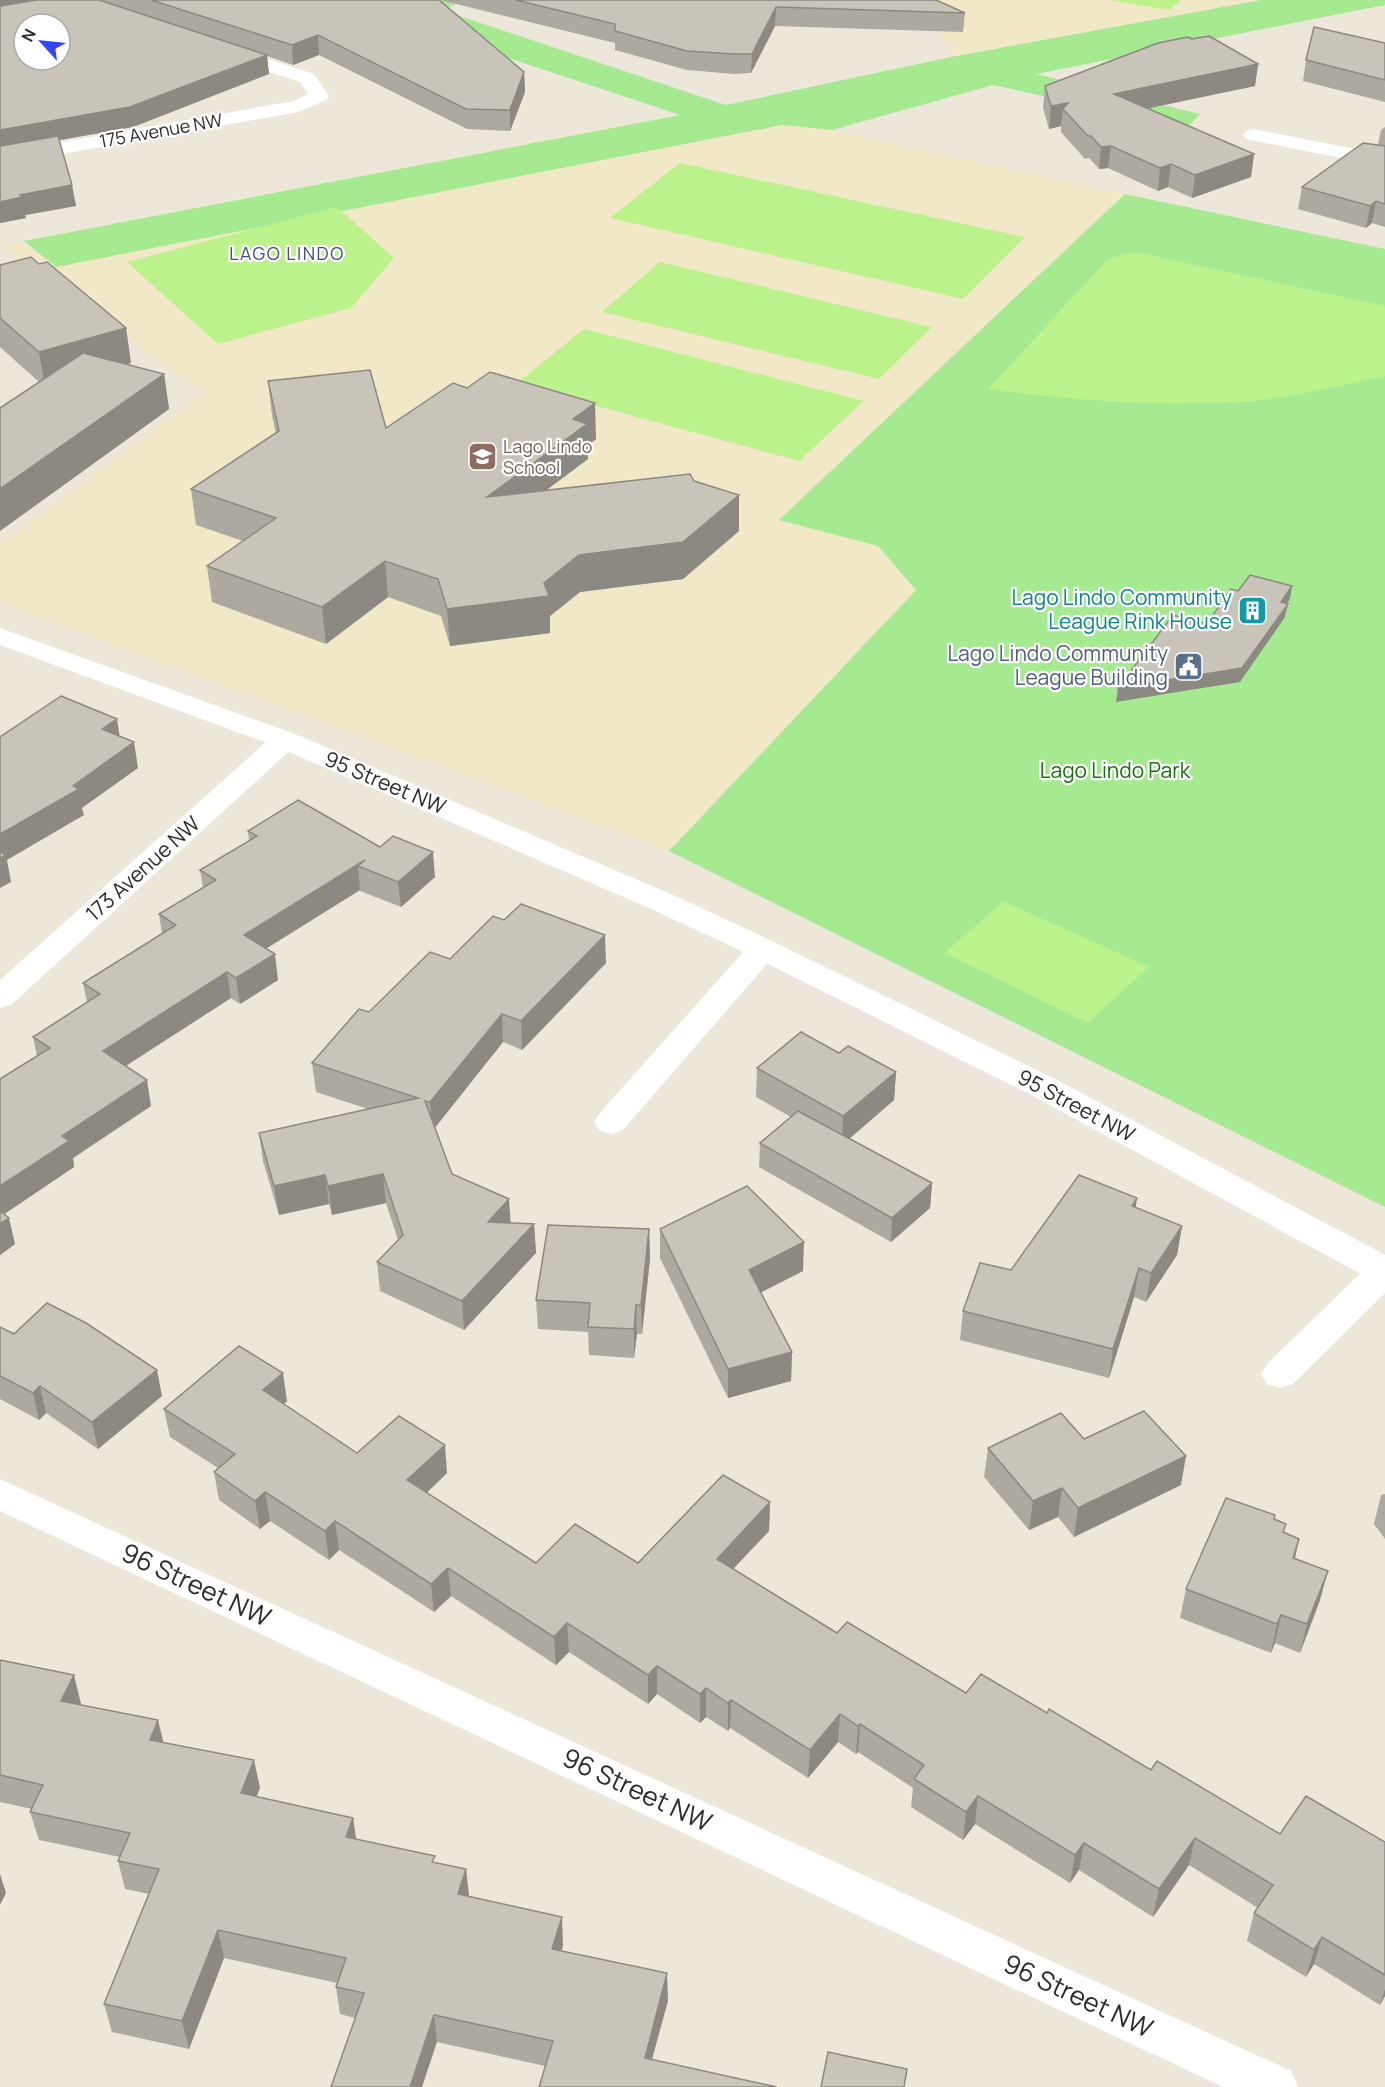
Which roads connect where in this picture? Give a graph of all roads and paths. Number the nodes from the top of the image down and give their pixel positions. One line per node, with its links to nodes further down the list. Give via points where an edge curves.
1 (215, 48): 3 (street, 175 Avenue NW, via 308,78 319,96 299,106)
2 (1253, 135): 4 (street)
3 (0, 159)
4 (1385, 161)
5 (0, 636): 6 (street, 95 Street NW)
6 (285, 740): 7 (street, 95 Street NW); 8 (street, 173 Avenue NW)
7 (763, 949): 9 (street); 10 (street, 95 Street NW, via 1045,1088)
8 (0, 998)
9 (611, 1122)
10 (1385, 1271): 11 (street, 95 Street NW)
11 (1280, 1374)
12 (0, 1494): 13 (street, 96 Street NW)
13 (1274, 2087)

